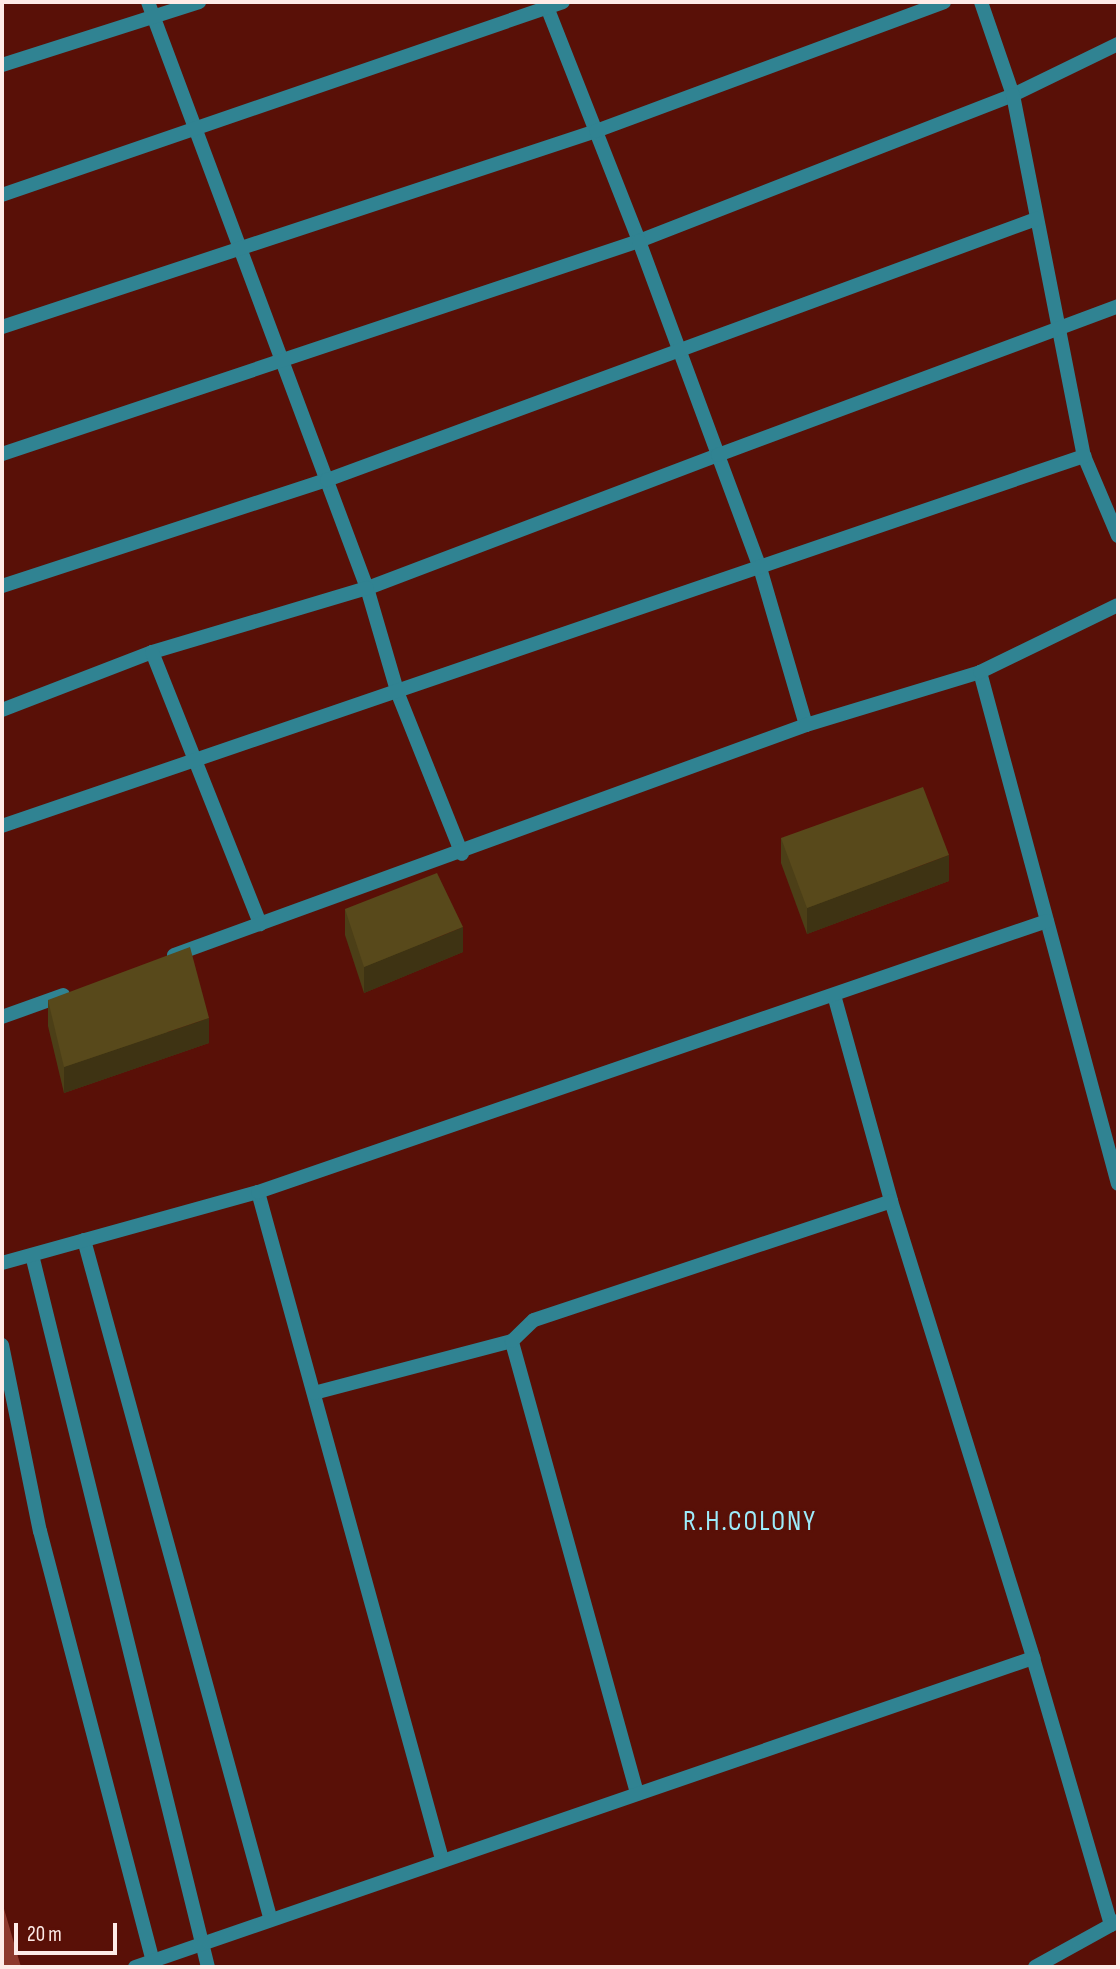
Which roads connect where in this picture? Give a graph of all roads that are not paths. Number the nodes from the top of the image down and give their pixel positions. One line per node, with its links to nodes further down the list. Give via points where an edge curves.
1 (148, 2): 7 (street)
2 (199, 2): 7 (street)
3 (563, 2): 6 (street)
4 (944, 2): 12 (street)
5 (981, 2): 10 (street)
6 (546, 5): 11 (street); 12 (street)
7 (153, 19): 9 (street); 11 (street)
8 (1118, 44): 10 (street)
9 (2, 65)
10 (1013, 95): 14 (street); 15 (street)
11 (199, 127): 13 (street); 16 (street)
12 (596, 131): 15 (street); 16 (street)
13 (2, 195)
14 (1036, 219): 19 (street); 20 (street)
15 (639, 241): 20 (street); 21 (street)
16 (236, 246): 18 (street); 21 (street)
17 (1118, 306): 19 (street)
18 (2, 327)
19 (1058, 334): 23 (street); 24 (street)
20 (676, 352): 23 (street); 25 (street)
21 (285, 361): 22 (street); 25 (street)
22 (2, 454)
23 (718, 456): 27 (street); 29 (street)
24 (1084, 456): 26 (street); 27 (street)
25 (327, 480): 28 (street); 29 (street)
26 (1118, 536)
27 (760, 568): 33 (street); 35 (street)
28 (2, 586)
29 (367, 588): 31 (street); 33 (street)
30 (1118, 605): 32 (street)
31 (152, 652): 34 (street); 36 (street)
32 (980, 671): 35 (street); 39 (street)
33 (398, 694): 36 (street); 38 (street)
34 (2, 710)
35 (806, 725): 38 (street)
36 (193, 763): 37 (street); 40 (street)
37 (2, 826)
38 (463, 854): 40 (street)
39 (1046, 921): 43 (street); 45 (street)
40 (260, 924): 41 (street)
41 (157, 961)
42 (79, 989): 44 (street)
43 (834, 995): 46 (street); 47 (street)
44 (2, 1017)
45 (1118, 1184)
46 (258, 1192): 48 (street); 53 (street)
47 (891, 1201): 51 (street, via 534,1320); 54 (street)
48 (84, 1241): 49 (street); 57 (street)
49 (32, 1255): 50 (street); 59 (street)
50 (2, 1263)
51 (512, 1341): 53 (street); 55 (street)
52 (2, 1345): 60 (street, via 40,1531)
53 (314, 1393): 56 (street)
54 (1033, 1658): 55 (street); 58 (street)
55 (637, 1793): 56 (street)
56 (442, 1859): 57 (street)
57 (271, 1917): 59 (street)
58 (1115, 1923): 63 (street)
59 (201, 1941): 60 (street); 62 (street)
60 (152, 1957): 61 (street)
61 (135, 1967)
62 (208, 1967)
63 (1035, 1967)

